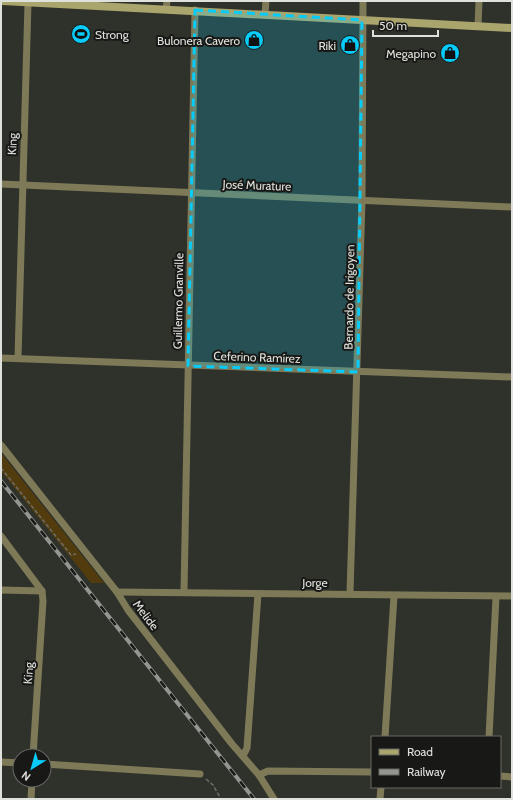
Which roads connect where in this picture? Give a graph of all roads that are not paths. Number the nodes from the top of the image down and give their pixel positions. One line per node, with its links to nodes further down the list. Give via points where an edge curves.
1 (3, 1): 5 (main road)
2 (266, 1): 9 (street)
3 (364, 1): 10 (street, Bernardo de Irigoyen)
4 (479, 1): 11 (street)
5 (28, 2): 6 (main road); 14 (street, King)
6 (71, 3): 7 (main road)
7 (167, 5): 8 (main road)
8 (195, 10): 9 (main road); 15 (street, Guillermo Granville)
9 (265, 14): 10 (main road)
10 (362, 20): 11 (main road); 16 (street, Bernardo de Irigoyen)
11 (478, 26): 12 (main road)
12 (512, 28)
13 (1, 184): 14 (street, José Murature)
14 (22, 184): 15 (street, José Murature); 19 (street, King)
15 (191, 193): 16 (street, José Murature); 20 (street, Guillermo Granville)
16 (362, 200): 17 (street, José Murature); 21 (street, Bernardo de Irigoyen)
17 (512, 207)
18 (1, 358): 19 (street, Ceferino Ramírez)
19 (18, 358): 20 (street, Ceferino Ramírez)
20 (188, 366): 21 (street, Ceferino Ramírez); 28 (street, Guillermo Granville)
21 (358, 372): 22 (street, Ceferino Ramírez); 29 (street, Bernardo de Irigoyen)
22 (512, 377)
23 (1, 445): 27 (street, Melide)
24 (1, 536): 26 (street)
25 (1, 590): 26 (street)
26 (42, 591): 36 (street, King)
27 (117, 592): 28 (street, Jorge); 37 (street, Melide, via 128,610)
28 (184, 592): 30 (street, Jorge)
29 (350, 593): 30 (street, Jorge); 31 (street, Jorge)
30 (258, 594): 37 (street, via 247,748)
31 (394, 596): 33 (street, Jorge); 34 (street)
32 (512, 596): 33 (street, Jorge)
33 (496, 597): 35 (street)
34 (385, 736)
35 (489, 736)
36 (34, 748)
37 (243, 756): 43 (street, Melide)
38 (1, 762): 39 (street)
39 (12, 763)
40 (52, 765): 42 (street)
41 (371, 772): 43 (street, via 268,771)
42 (200, 774)
43 (259, 775): 49 (street, Melide)
44 (501, 776): 45 (street)
45 (512, 777)
46 (32, 788): 48 (street)
47 (381, 788): 50 (street)
48 (31, 799)
49 (274, 799)
50 (380, 799)

